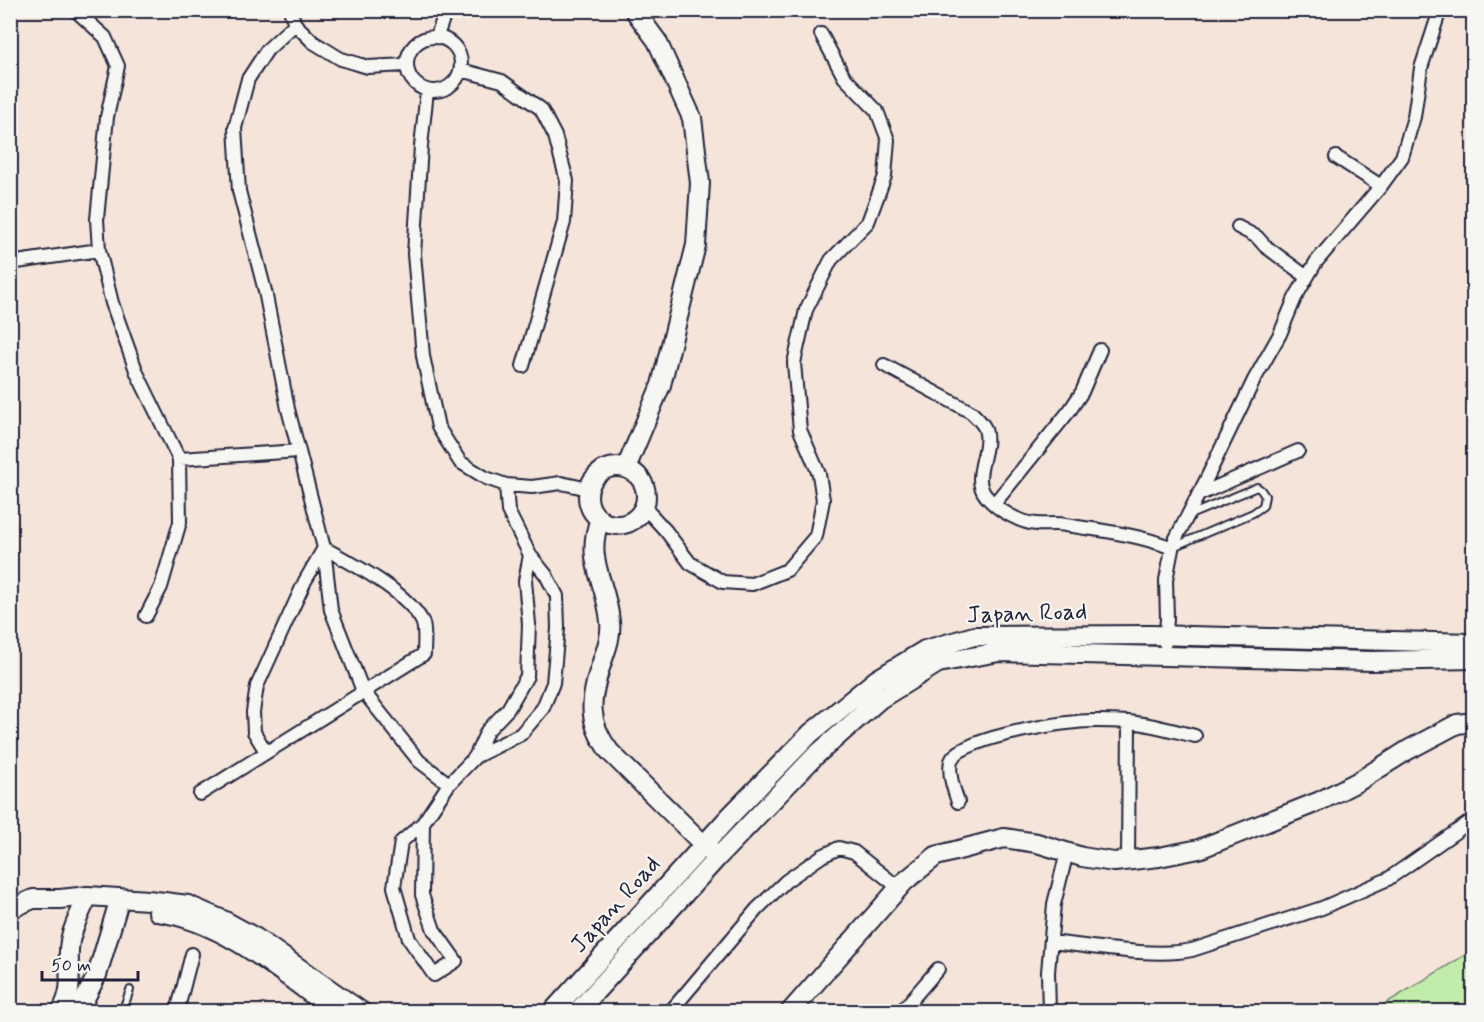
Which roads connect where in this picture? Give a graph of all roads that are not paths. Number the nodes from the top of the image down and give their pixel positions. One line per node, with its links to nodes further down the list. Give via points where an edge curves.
1 (75, 10): 15 (street, via 105,37 118,66 107,117 97,219)
2 (290, 10): 6 (street)
3 (446, 10): 8 (street)
4 (634, 10): 24 (main road, via 657,40 692,118 700,183 696,245 661,385)
5 (1440, 10): 13 (street, via 1421,68 1414,117 1402,157)
6 (295, 24): 9 (street, via 341,59 368,67); 21 (street, via 267,50 248,79 235,128 239,191 266,291)
7 (822, 34): 29 (street, via 844,77 877,111 888,140 885,176 868,222 826,270 806,310 794,363 800,430 819,474 823,500 816,536 787,570 752,584 723,582 690,563)
8 (437, 36): 9 (street, via 427,37 412,47); 10 (street, via 453,44 461,61)
9 (406, 65): 11 (street, via 413,82)
10 (460, 70): 11 (street, via 444,89); 20 (street, via 502,81 541,109 555,136 567,181 564,222)
11 (427, 91): 25 (street, via 414,254 423,356 438,427 460,462)
12 (1336, 157): 13 (street)
13 (1381, 186): 17 (street, via 1316,262)
14 (1238, 227): 17 (street, via 1257,237)
15 (99, 250): 16 (street); 23 (street, via 112,303 137,373)
16 (10, 263)
17 (1307, 278): 27 (street)
18 (1100, 350): 28 (street, via 1070,410)
19 (884, 364): 28 (street, via 978,419 986,436 980,481 985,495)
20 (523, 366)
21 (299, 451): 23 (street); 32 (street)
22 (1298, 451): 27 (street)
23 (179, 459): 35 (street, via 180,522 161,587)
24 (626, 468): 26 (main road, via 607,469); 29 (main road, via 641,479 646,497)
25 (506, 485): 26 (street, via 561,483); 34 (street, via 508,511)
26 (589, 489): 31 (main road, via 590,506)
27 (1198, 495): 30 (street)
28 (994, 504): 33 (street, via 1032,524 1062,524 1146,538)
29 (644, 507): 31 (main road, via 625,524)
30 (1187, 516): 33 (street); 33 (lane, via 1257,487 1265,496 1263,506 1253,513)
31 (600, 519): 51 (main road, via 593,540 595,564 611,623 592,702 598,738)
32 (324, 548): 40 (street, via 331,610); 40 (street, via 402,597 423,622 424,654); 44 (street, via 257,686 254,732)
33 (1172, 548): 36 (street, via 1166,580)
34 (530, 555): 45 (street, via 525,581 529,624 527,676 508,709 487,731); 45 (street, via 557,596 553,683 543,708 521,734)
35 (146, 616)
36 (1166, 635): 37 (main road, Japan Road); 38 (street); 51 (main road, Japan Road, via 974,636 925,650 876,680 811,733)
37 (1473, 643)
38 (1165, 655): 39 (main road, Japan Road, via 1372,661); 51 (main road, Japan Road, via 999,652 939,663 880,699)
39 (1473, 659)
40 (363, 692): 44 (street); 46 (street, via 419,760)
41 (1129, 722): 43 (street); 48 (street, via 1076,722 991,736 968,746 951,760); 53 (street)
42 (1473, 722): 53 (main road, via 1457,724 1320,801 1199,849)
43 (1195, 736)
44 (266, 752): 47 (street)
45 (475, 757): 46 (street)
46 (448, 784): 50 (street)
47 (200, 794)
48 (958, 802)
49 (1473, 819): 58 (street, via 1388,879 1322,908 1192,950 1146,952)
50 (423, 823): 50 (street, via 422,895 434,930 456,961 434,975 409,939 394,887 401,842)
51 (710, 851): 68 (main road, Japan Road); 69 (main road, Japan Road)
52 (1066, 852): 53 (main road, via 1113,862); 54 (main road, via 1004,837 936,856); 58 (street, via 1054,904)
53 (1128, 861)
54 (899, 888): 70 (street, via 854,852 839,848 822,856 786,880 757,909); 71 (main road)
55 (85, 902): 56 (main road); 57 (main road, via 33,899); 62 (main road, via 69,943 71,975 68,998)
56 (119, 904): 63 (main road, via 97,975); 66 (main road, via 172,914 219,932); 67 (main road, via 188,905 223,920 256,938)
57 (10, 909)
58 (1051, 942): 73 (street)
59 (192, 954): 65 (street)
60 (938, 969): 72 (street)
61 (130, 990): 64 (lane)
62 (61, 1011)
63 (78, 1011)
64 (122, 1011)
65 (177, 1011)
66 (335, 1011)
67 (362, 1011)
68 (552, 1011)
69 (577, 1011)
70 (670, 1011)
71 (790, 1011)
72 (901, 1011)
73 (1049, 1011)

